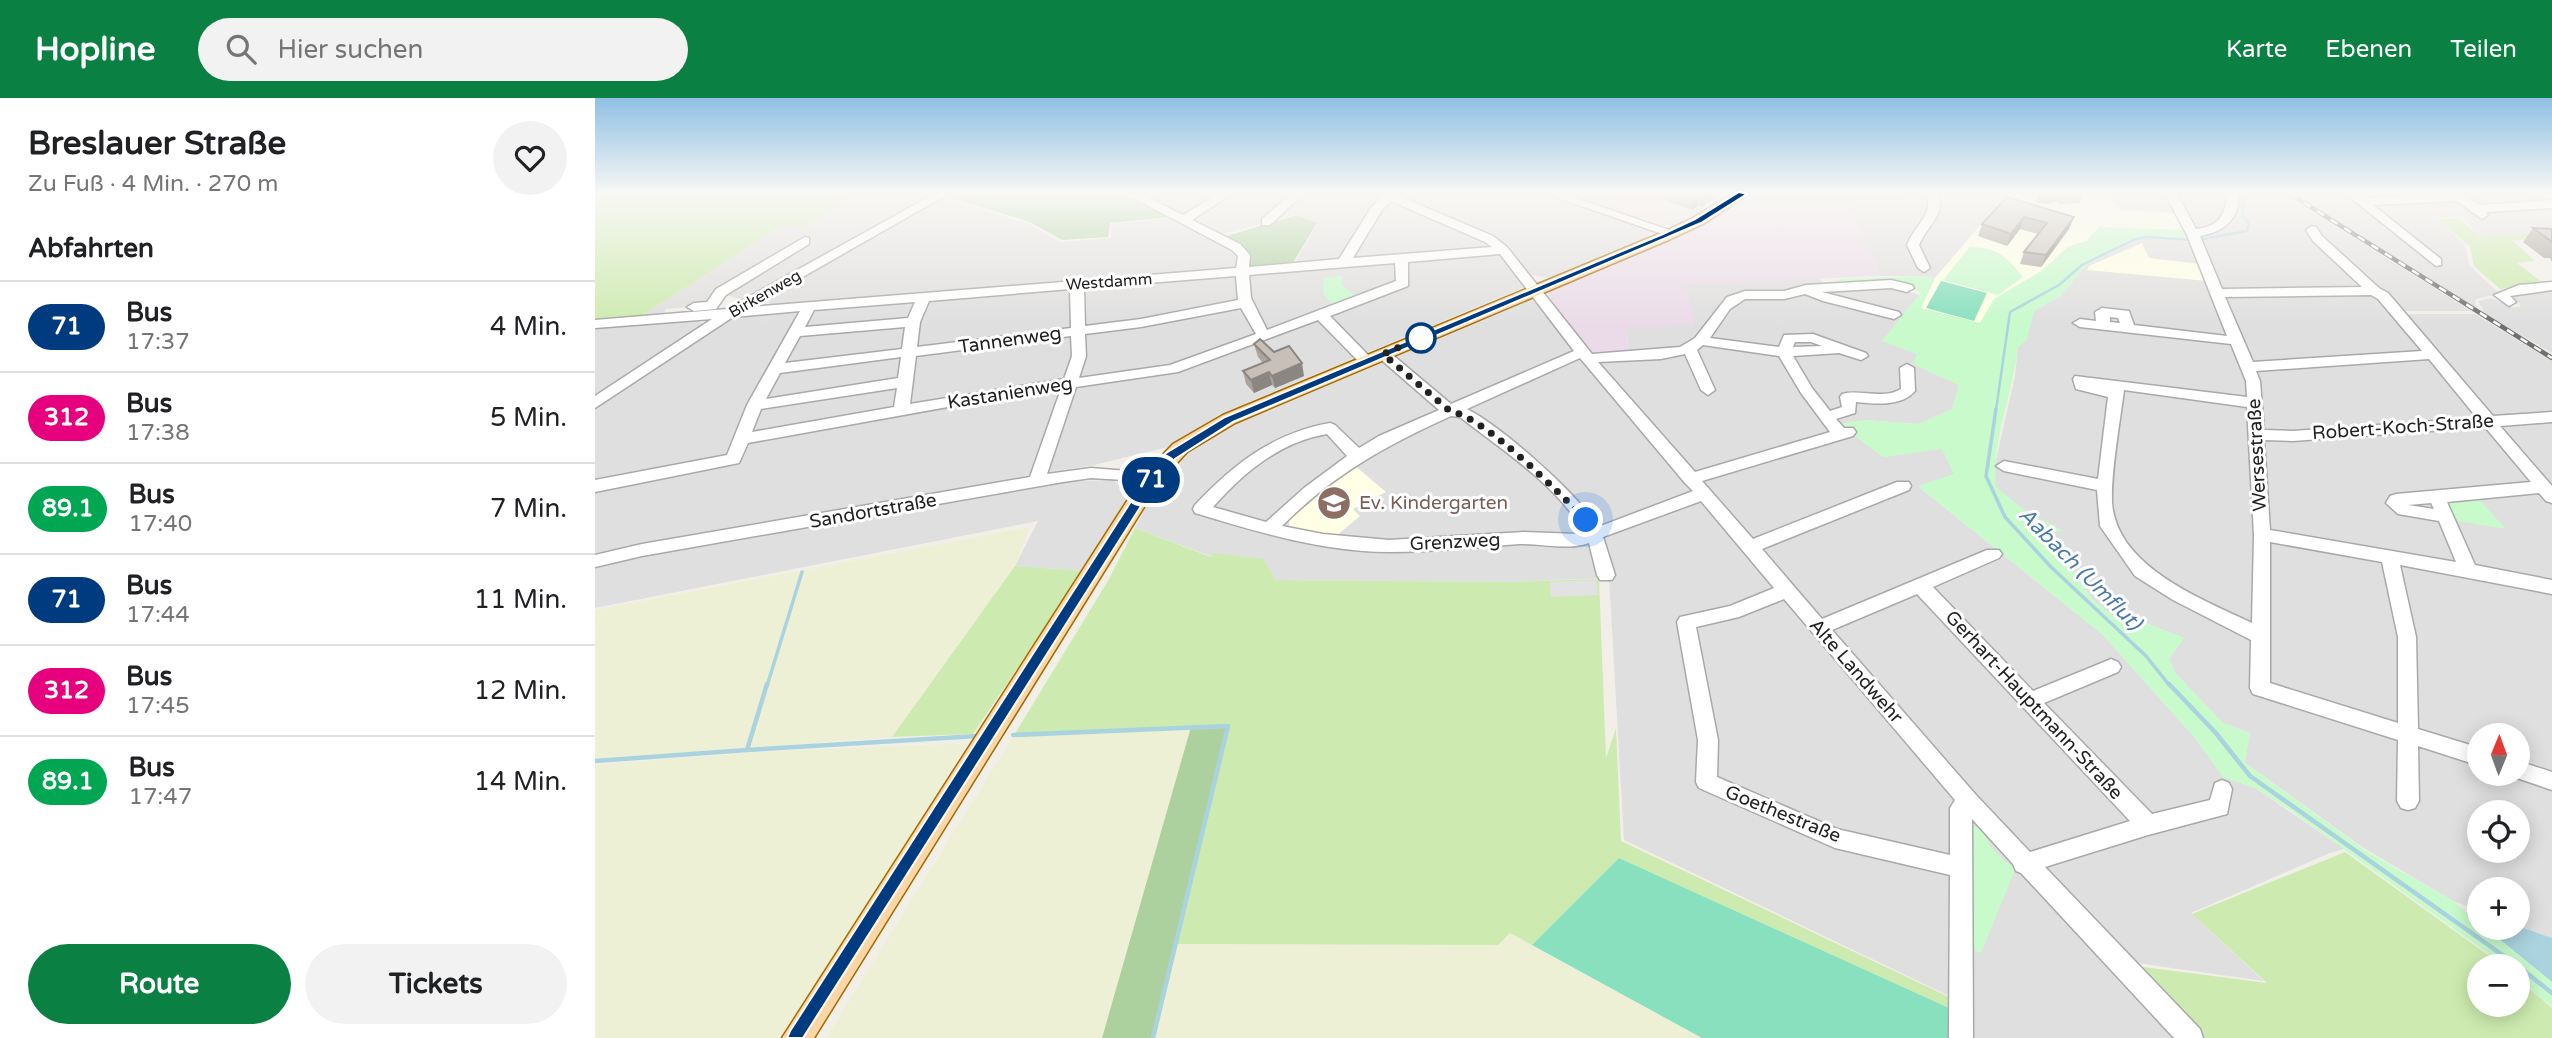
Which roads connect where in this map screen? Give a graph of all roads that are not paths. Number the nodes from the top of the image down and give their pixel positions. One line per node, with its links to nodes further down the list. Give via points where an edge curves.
1 (864, 238): 28 (street, Birkenweg)
2 (1218, 238): 16 (street, via 1244,255)
3 (1359, 238): 14 (street)
4 (1486, 238): 11 (street)
5 (1660, 238): 21 (main road)
6 (1915, 238): 15 (street, via 1913,245)
7 (2194, 238): 23 (street, Wersestraße)
8 (2317, 238): 22 (street)
9 (2407, 238): 13 (street)
10 (806, 241): 31 (street, Westdamm, via 721,292 711,306 671,309)
11 (1503, 250): 12 (street, Westdamm); 21 (street)
12 (1401, 259): 14 (street, Westdamm); 29 (street, Kastanienweg, via 1403,283)
13 (2436, 262)
14 (1343, 264): 16 (street, Westdamm)
15 (1924, 268)
16 (1242, 272): 17 (street, Westdamm); 26 (street)
17 (1077, 285): 24 (street, Westdamm); 35 (street)
18 (2552, 286): 25 (street, via 2501,295)
19 (1907, 288): 20 (street, via 1891,284)
20 (1806, 289): 30 (street, via 1838,303); 38 (street, via 1732,300)
21 (1535, 290): 43 (main road); 44 (street, Alte Landwehr)
22 (2374, 290): 23 (street); 45 (street)
23 (2217, 293): 39 (street, Wersestraße)
24 (923, 296): 27 (street, Westdamm); 32 (street)
25 (2509, 302)
26 (1244, 303): 35 (street, Tannenweg); 37 (street)
27 (810, 306): 28 (street, Westdamm); 36 (street)
28 (730, 313): 31 (street, Westdamm); 54 (street, Birkenweg)
29 (1320, 314): 37 (street, Kastanienweg); 47 (street)
30 (1894, 315)
31 (664, 319): 34 (street, Westdamm)
32 (912, 322): 36 (street); 42 (street)
33 (2080, 323): 39 (street)
34 (595, 324)
35 (1079, 331): 42 (street, Tannenweg); 52 (street)
36 (795, 332): 50 (street)
37 (1263, 336): 52 (street, Kastanienweg, via 1173,369)
38 (1702, 341): 40 (street); 41 (street)
39 (2238, 341): 49 (street, Wersestraße)
40 (1687, 349): 44 (street, via 1655,355); 53 (street)
41 (1784, 352): 46 (street, via 1789,338 1813,338); 59 (street)
42 (908, 353): 50 (street, Tannenweg); 51 (street)
43 (1383, 354): 47 (main road); 57 (street)
44 (1586, 355): 57 (street); 69 (street, Alte Landwehr)
45 (2431, 355): 49 (street); 61 (street)
46 (1861, 356)
47 (1366, 361): 66 (main road, via 1215,427 1171,456)
48 (1907, 368): 59 (street, via 1908,391 1903,395 1847,397 1850,410)
49 (2249, 368): 55 (street, Wersestraße)
50 (774, 369): 56 (street)
51 (904, 382): 56 (street); 58 (street)
52 (1072, 383): 58 (street, Kastanienweg); 67 (street)
53 (1708, 390)
54 (595, 403)
55 (2253, 403): 62 (street, Wersestraße); 71 (street, via 2116,389)
56 (755, 405): 63 (street)
57 (1450, 411): 64 (street); 77 (street, via 1464,413 1548,482 1586,520)
58 (901, 412): 63 (street, Kastanienweg)
59 (1826, 416): 69 (street, Grenzweg, via 1844,433)
60 (2552, 417): 61 (street, Robert-Koch-Straße)
61 (2485, 421): 62 (street, Robert-Koch-Straße); 72 (street)
62 (2255, 435): 76 (street, Wersestraße)
63 (742, 439): 68 (street, via 733,459)
64 (1357, 456): 75 (street, via 1301,496); 75 (street, Grenzweg, via 1330,428 1314,429 1275,445 1233,473 1201,509)
65 (2004, 466): 71 (street)
66 (1152, 478): 67 (street, Sandortstraße, via 1091,473); 101 (main road)
67 (1037, 481): 81 (street, Sandortstraße)
68 (595, 486)
69 (1698, 486): 77 (street, Grenzweg); 78 (street, Alte Landwehr)
70 (1903, 486): 78 (street)
71 (2105, 486): 88 (street, via 2108,526 2141,570)
72 (2547, 492): 73 (street)
73 (2437, 497): 74 (street); 74 (street, via 2393,503 2404,510)
74 (2445, 516): 82 (street)
75 (1269, 529): 77 (street, Grenzweg, via 1389,546)
76 (2262, 535): 80 (street); 88 (street, Wersestraße)
77 (1593, 536): 83 (street)
78 (1750, 547): 86 (street, Alte Landwehr)
79 (1993, 554): 84 (street)
80 (2390, 557): 82 (street); 91 (street, via 2407,637)
81 (595, 561)
82 (2468, 570): 85 (street)
83 (1606, 575)
84 (1920, 584): 87 (street); 90 (street, Gerhart-Hauptmann-Straße)
85 (2552, 587)
86 (1787, 590): 87 (street, Alte Landwehr); 100 (street, Goethestraße, via 1733,612 1686,622 1708,740 1706,782 1835,838)
87 (1819, 628): 97 (street, Alte Landwehr)
88 (2260, 636): 91 (street, Wersestraße, via 2260,688)
89 (2111, 667): 90 (street)
90 (2030, 700): 98 (street, Gerhart-Hauptmann-Straße)
91 (2406, 732): 92 (street); 96 (street)
92 (2467, 753)
93 (2531, 774): 94 (street)
94 (2552, 781)
95 (2222, 789): 98 (street, via 2220,807)
96 (2408, 801)
97 (1969, 802): 99 (street, Alte Landwehr); 100 (street, via 1961,808)
98 (2148, 825): 99 (street)
99 (2024, 864): 103 (street, Alte Landwehr)
100 (1959, 867): 102 (street)
101 (797, 1038)
102 (1961, 1038)
103 (2191, 1038)

